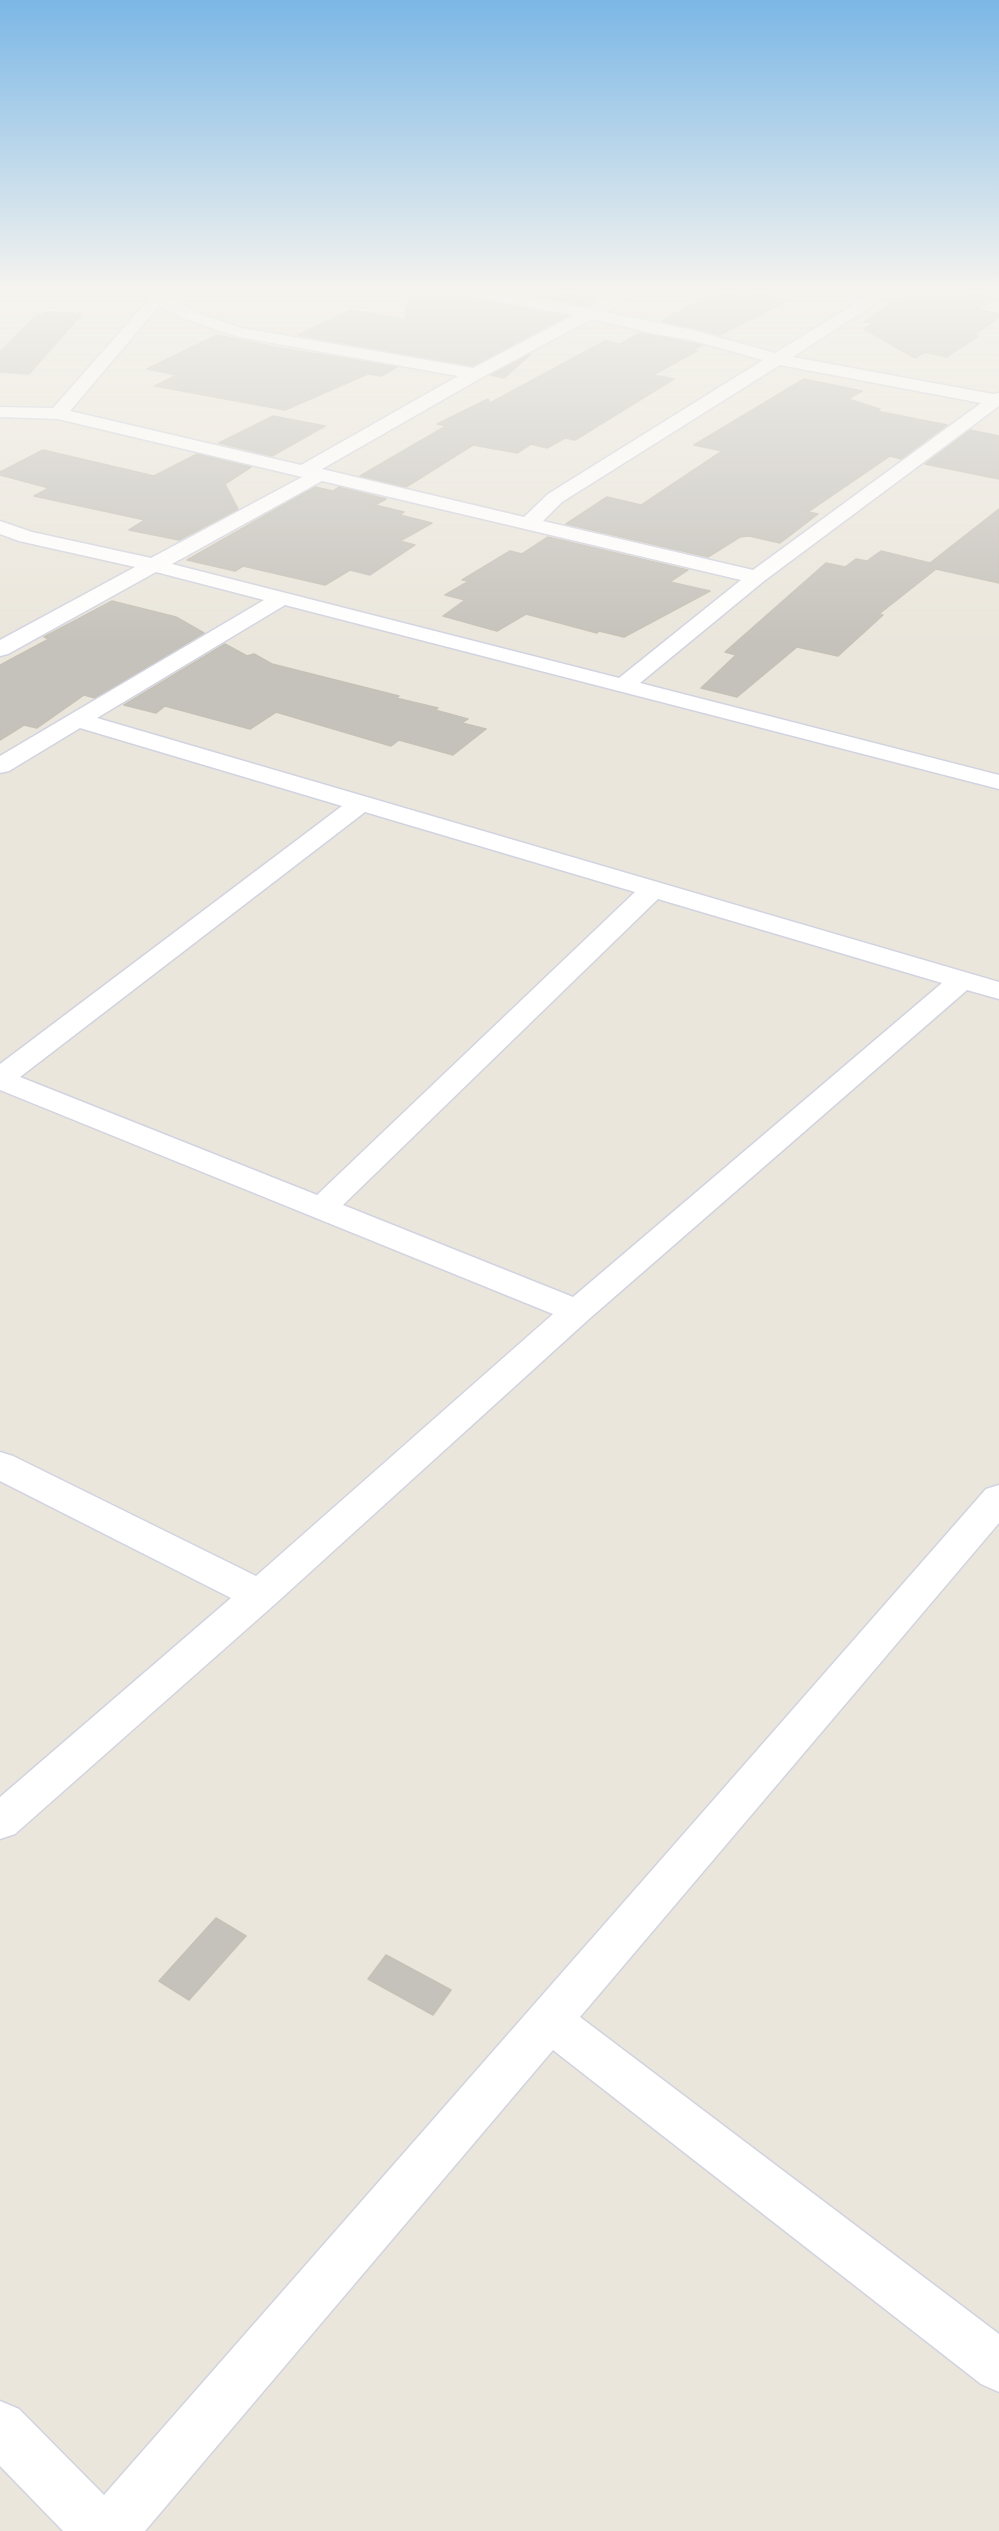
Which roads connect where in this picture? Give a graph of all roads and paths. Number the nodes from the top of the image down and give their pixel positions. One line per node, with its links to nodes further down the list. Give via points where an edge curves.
1 (62, 409): 6 (street)
2 (417, 409): 7 (street)
3 (697, 409): 8 (street, via 555,498)
4 (983, 409): 11 (street)
5 (0, 412): 6 (street)
6 (58, 414): 7 (street)
7 (313, 472): 8 (street); 10 (street)
8 (529, 523): 11 (street)
9 (0, 527): 10 (street, via 26,537)
10 (153, 565): 12 (street); 13 (street)
11 (757, 577): 14 (street)
12 (282, 598): 14 (street); 15 (street)
13 (0, 649)
14 (623, 686): 17 (street)
15 (78, 720): 16 (street); 18 (street)
16 (0, 766)
17 (999, 782)
18 (361, 803): 19 (street); 22 (street)
19 (653, 889): 20 (street); 23 (street)
20 (962, 980): 21 (street); 24 (street)
21 (999, 991)
22 (0, 1078): 23 (street)
23 (321, 1209): 24 (street)
24 (577, 1311): 27 (street)
25 (0, 1465): 27 (street)
26 (999, 1498): 29 (street)
27 (260, 1595): 28 (street)
28 (0, 1822)
29 (549, 2020): 30 (street); 33 (street)
30 (999, 2366)
31 (0, 2428): 32 (street)
32 (101, 2531)
33 (109, 2531)

